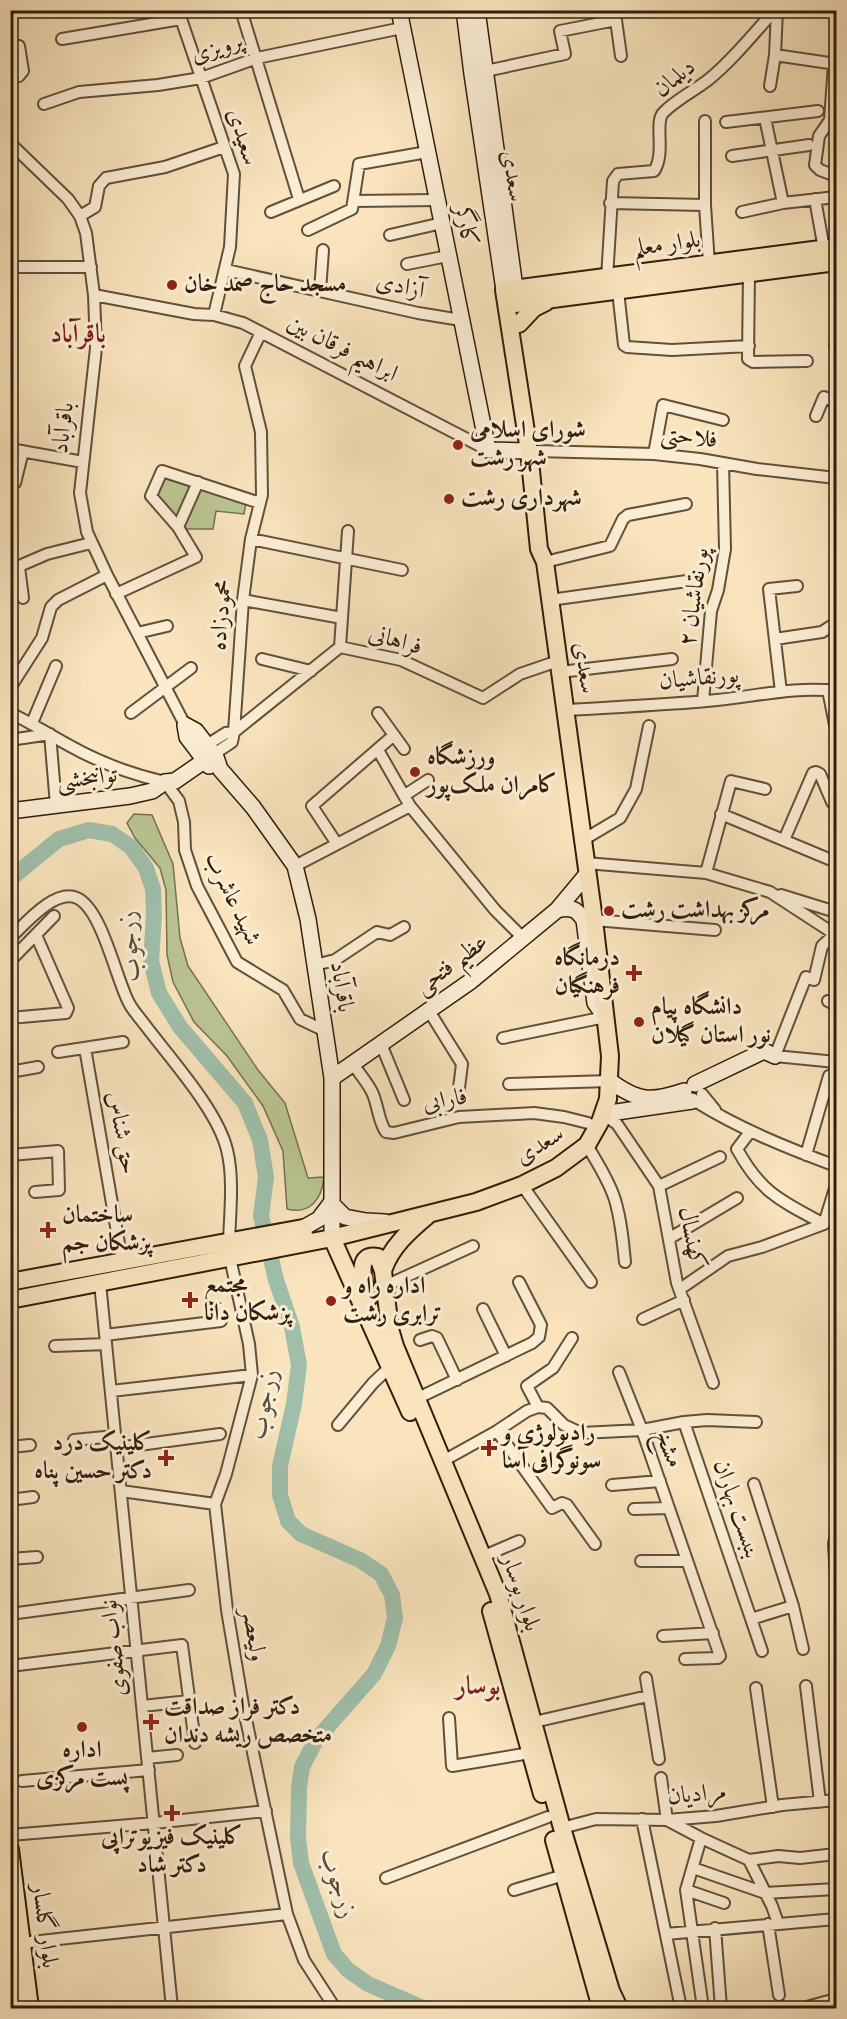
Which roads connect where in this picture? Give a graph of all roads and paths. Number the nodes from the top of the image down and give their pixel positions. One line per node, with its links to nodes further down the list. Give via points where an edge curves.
1 (241, 10): 12 (street)
2 (399, 10): 7 (main road, کارگر)
3 (464, 10): 14 (main road, سعدی)
4 (477, 10): 14 (main road, سعدی)
5 (776, 10): 10 (street); 37 (street, دیلمان, via 708,80 663,113 654,171 618,174)
6 (179, 15): 8 (street); 16 (street, سعیدی)
7 (402, 28): 12 (street, پرویزی); 27 (main road, کارگر)
8 (63, 39)
9 (19, 46): 15 (street, via 23,71)
10 (775, 55): 13 (street); 17 (street)
11 (621, 56): 14 (street, via 616,20 560,31 565,54)
12 (257, 58): 16 (street, پرویزی); 32 (street)
13 (835, 64): 29 (street, via 830,120 819,136 815,165)
14 (479, 73): 59 (main road, سعدی)
15 (10, 78)
16 (201, 78): 18 (street, پرویزی, via 79,92); 25 (street, سعیدی)
17 (771, 86)
18 (44, 104)
19 (818, 111): 20 (street)
20 (765, 118): 22 (street); 26 (street)
21 (705, 121): 38 (street)
22 (726, 122)
23 (10, 143): 41 (street, باقرآباد, via 68,199)
24 (809, 145): 26 (street)
25 (224, 147): 41 (street, via 165,167 106,178 99,186 95,207); 53 (street, سعیدی, via 234,174)
26 (772, 150): 28 (street); 36 (street)
27 (427, 152): 34 (main road, کارگر); 35 (street, via 359,164)
28 (732, 156)
29 (837, 176)
30 (334, 186): 32 (street)
31 (837, 197): 33 (street)
32 (299, 199): 39 (street)
33 (815, 199): 36 (street); 45 (street)
34 (437, 200): 35 (street); 42 (main road, کارگر)
35 (354, 201): 43 (street, via 349,211)
36 (783, 202): 40 (street)
37 (610, 203): 38 (street); 55 (street)
38 (705, 205): 50 (street)
39 (271, 212)
40 (742, 212)
41 (80, 216): 52 (street, باقرآباد)
42 (442, 223): 44 (street); 47 (main road, کارگر)
43 (308, 230)
44 (390, 235)
45 (830, 248): 50 (main road, بلوار معلم)
46 (323, 250): 56 (street)
47 (448, 256): 49 (street); 62 (main road, کارگر)
48 (837, 261): 54 (main road, بلوار معلم)
49 (407, 264)
50 (709, 264): 55 (main road, بلوار معلم)
51 (10, 267): 52 (street)
52 (91, 267): 58 (street, باقرآباد)
53 (226, 270): 56 (street, آزادی); 61 (street, سعیدی)
54 (749, 273): 57 (main road, بلوار معلم); 65 (street)
55 (607, 278): 59 (main road, بلوار معلم)
56 (320, 291): 62 (street, آزادی)
57 (618, 291): 60 (main road, بلوار معلم); 65 (street, via 627,347 672,350)
58 (94, 295): 61 (street, ابراهیم فرقان بین); 75 (street, باقرآباد, via 96,348)
59 (511, 297): 60 (main road, بلوار معلم); 63 (main road, سعدی); 73 (main road, سعدی)
60 (549, 300): 63 (main road, via 534,308)
61 (214, 315): 64 (street, ابراهیم فرقان بین)
62 (461, 320): 71 (main road, کارگر)
63 (519, 324): 73 (main road, سعدی)
64 (261, 332): 71 (street, ابراهیم فرقان بین); 80 (street, محمودزاده, via 245,366 261,432)
65 (749, 346): 66 (street, via 750,361)
66 (807, 361)
67 (837, 402): 68 (street, via 824,397)
68 (816, 416)
69 (723, 420): 74 (street, via 663,405)
70 (10, 449): 72 (street)
71 (488, 450): 73 (main road, ابراهیم فرقان بین)
72 (23, 451): 75 (street); 79 (street)
73 (532, 451): 74 (street, فلاحتی); 87 (main road, سعدی, via 539,549)
74 (654, 454): 76 (street, فلاحتی)
75 (83, 462): 85 (street, باقرآباد, via 80,494)
76 (723, 463): 77 (street, فلاحتی); 113 (street, پورنقاشیان ۲, via 725,549 711,611)
77 (837, 478)
78 (198, 482): 80 (street); 82 (street); 82 (street, via 162,471 151,496)
79 (15, 483)
80 (260, 503): 84 (street, محمودزاده)
81 (686, 504): 87 (street, via 628,515 610,546)
82 (178, 527): 93 (street, via 196,557)
83 (348, 531): 86 (street)
84 (251, 539): 86 (street); 95 (street, محمودزاده)
85 (91, 543): 88 (street); 90 (street, باقرآباد)
86 (346, 559): 89 (street); 97 (street)
87 (545, 562): 96 (main road, سعدی)
88 (15, 568): 94 (street)
89 (402, 570)
90 (107, 575): 93 (street, باقرآباد); 110 (street, via 51,607 42,638)
91 (694, 580): 96 (street)
92 (797, 586): 101 (street, via 769,589)
93 (116, 594): 100 (street, باقرآباد)
94 (23, 598)
95 (243, 600): 97 (street); 122 (street, محمودزاده)
96 (550, 600): 106 (main road, سعدی)
97 (342, 618): 102 (street)
98 (837, 623): 101 (street, via 822,632)
99 (167, 626): 100 (street)
100 (137, 633): 109 (street, باقرآباد)
101 (775, 639): 112 (street)
102 (340, 647): 106 (street, فراهانی, via 401,660 483,698 520,674); 108 (street, فراهانی)
103 (262, 659): 108 (street)
104 (672, 659): 106 (street)
105 (56, 666): 118 (street)
106 (559, 667): 114 (main road, سعدی)
107 (191, 668): 109 (street)
108 (310, 671): 122 (street, فراهانی)
109 (164, 686): 116 (street); 120 (street, باقرآباد)
110 (10, 688)
111 (832, 691): 112 (street, پورنقاشیان); 119 (street)
112 (781, 692): 113 (street, پورنقاشیان)
113 (703, 701): 114 (street, پورنقاشیان)
114 (565, 710): 137 (main road, سعدی)
115 (10, 712): 118 (street)
116 (131, 713)
117 (378, 713): 124 (street)
118 (32, 723): 123 (street)
119 (835, 724)
120 (185, 725): 128 (main road, باقرآباد, via 196,731)
121 (649, 726): 137 (street, via 636,789 620,818)
122 (234, 732): 128 (street, فراهانی, via 226,733)
123 (50, 734): 125 (street); 130 (street, via 143,777); 133 (street)
124 (394, 735): 126 (street); 127 (street)
125 (10, 740)
126 (405, 749)
127 (378, 750): 132 (street); 139 (street, via 312,806)
128 (206, 753): 130 (main road, توانبخشی, via 170,773); 141 (main road, باقرآباد, via 208,765 220,769 253,807)
129 (428, 780): 132 (street)
130 (165, 782): 133 (main road, توانبخشی, via 130,796); 160 (street, شهید عاشرب, via 179,801 185,850 197,886 237,962 283,990 300,1019)
131 (765, 789): 136 (street, via 731,781)
132 (408, 800): 139 (street); 154 (street, via 495,910)
133 (56, 805): 135 (main road, توانبخشی)
134 (837, 807): 138 (street, via 820,774 813,773)
135 (10, 811)
136 (721, 814): 138 (street); 143 (street)
137 (583, 840): 142 (main road, سعدی)
138 (784, 840): 140 (street)
139 (337, 844): 141 (street)
140 (837, 862)
141 (295, 866): 156 (main road, باقرآباد)
142 (586, 868): 143 (street); 145 (main road, عظیم فتحی); 148 (main road, سعدی)
143 (706, 873): 144 (street)
144 (770, 892): 146 (street); 151 (street)
145 (557, 909): 154 (main road, عظیم فتحی); 158 (main road, via 575,909 584,920 595,1004)
146 (837, 912)
147 (54, 916): 152 (street)
148 (594, 920): 150 (street); 158 (main road, سعدی)
149 (404, 927): 156 (street, via 390,935 376,932 335,960)
150 (715, 930)
151 (836, 934): 166 (street, via 822,946 814,980 806,977)
152 (36, 935): 155 (street); 159 (street, via 68,1011)
153 (10, 938): 200 (street, ولیعصر, via 55,899 76,897 86,904 97,921 129,1004 193,1087 216,1124 227,1150)
154 (523, 938): 157 (main road, عظیم فتحی)
155 (10, 961)
156 (315, 965): 160 (main road, باقرآباد)
157 (429, 1011): 163 (main road, عظیم فتحی); 175 (street, via 462,1064)
158 (605, 1017): 161 (street); 173 (main road, سعدی)
159 (10, 1018)
160 (325, 1031): 172 (main road, باقرآباد)
161 (503, 1038)
162 (123, 1041): 164 (street)
163 (381, 1044): 168 (main road, عظیم فتحی); 177 (street)
164 (85, 1048): 165 (street); 201 (street, حق شناس)
165 (58, 1052)
166 (775, 1056): 167 (street); 176 (main road)
167 (837, 1062)
168 (353, 1064): 172 (main road, عظیم فتحی); 180 (street, فارابی, via 371,1090 386,1132 459,1117 534,1113)
169 (38, 1067): 170 (street)
170 (10, 1072)
171 (829, 1076): 184 (street)
172 (332, 1078): 192 (main road, باقرآباد)
173 (610, 1081): 174 (street); 178 (main road); 179 (main road, سعدی)
174 (509, 1084)
175 (459, 1088)
176 (695, 1094): 178 (main road); 181 (street, via 723,1119)
177 (404, 1100)
178 (645, 1103): 179 (main road)
179 (603, 1114): 182 (main road, سعدی); 189 (street, کهنسال, via 617,1124)
180 (588, 1123)
181 (750, 1132): 184 (street); 195 (street, via 737,1149 759,1184 781,1202)
182 (587, 1145): 187 (main road, سعدی, via 556,1168); 202 (street, via 615,1199)
183 (10, 1155): 190 (street, via 58,1151 59,1190)
184 (806, 1155): 186 (street)
185 (720, 1157): 189 (street)
186 (837, 1166)
187 (522, 1185): 193 (main road, سعدی); 206 (street)
188 (837, 1185): 195 (street)
189 (659, 1186): 198 (street, کهنسال)
190 (35, 1192)
191 (737, 1198): 198 (street)
192 (331, 1203): 194 (main road, via 345,1217); 196 (main road, سعدی); 197 (main road, باقرآباد)
193 (430, 1213): 194 (main road, سعدی); 203 (main road, via 404,1236 386,1263)
194 (393, 1222): 197 (main road, سعدی)
195 (824, 1224): 208 (street, via 728,1256)
196 (304, 1236): 197 (main road, سعدی); 200 (main road, سعدی)
197 (332, 1238): 213 (main road, بلوار بوسار)
198 (670, 1238): 208 (street, کهنسال)
199 (473, 1246): 203 (street)
200 (235, 1249): 201 (main road, سعدی); 207 (main road, سعدی); 221 (street, ولیعصر)
201 (122, 1261): 204 (main road, سعدی)
202 (625, 1262)
203 (384, 1279): 213 (main road, via 378,1257 365,1259 362,1267); 225 (main road, بلوار بوسار, via 390,1329)
204 (10, 1282)
205 (519, 1282): 218 (street, via 542,1325 541,1332 532,1343)
206 (591, 1282)
207 (100, 1283): 209 (main road, سعدی); 215 (street, نواب صفوی)
208 (682, 1294): 211 (street); 223 (street, کهنسال)
209 (10, 1300)
210 (483, 1309): 218 (street)
211 (643, 1319)
212 (221, 1320): 215 (street)
213 (376, 1335): 219 (main road, بلوار بوسار)
214 (572, 1338): 226 (street, via 553,1368 527,1386)
215 (106, 1339): 217 (street); 224 (street, نواب صفوی)
216 (420, 1340): 222 (street, via 437,1338)
217 (55, 1346)
218 (506, 1356): 222 (street)
219 (390, 1367): 229 (street); 278 (main road, بلوار بوسار, via 482,1582)
220 (619, 1372): 230 (street)
221 (252, 1375): 224 (street); 245 (street, ولیعصر)
222 (457, 1380): 225 (street)
223 (713, 1383)
224 (111, 1391): 233 (street, نواب صفوی)
225 (416, 1399): 238 (main road, بلوار بوسار)
226 (538, 1407): 230 (street, مشخ, via 547,1408 564,1425 581,1433); 231 (street)
227 (684, 1422): 228 (street); 230 (street); 261 (street, بنبست بهاران)
228 (756, 1422)
229 (338, 1425)
230 (642, 1430): 239 (street, مشخ)
231 (497, 1431): 238 (street); 250 (street, via 552,1508 567,1505)
232 (220, 1434): 237 (street)
233 (115, 1436): 234 (street); 237 (street, نواب صفوی)
234 (74, 1440)
235 (30, 1445): 236 (street)
236 (10, 1447)
237 (117, 1448): 242 (street, نواب صفوی)
238 (443, 1461): 251 (main road, بلوار بوسار)
239 (660, 1481): 241 (street); 246 (street, مشخ)
240 (754, 1484): 259 (street, بنبست بهاران)
241 (612, 1485)
242 (121, 1491): 245 (street); 258 (street, نواب صفوی)
243 (33, 1497): 244 (street)
244 (10, 1500)
245 (215, 1504): 288 (street, ولیعصر, via 243,1705)
246 (669, 1508): 247 (street); 255 (street, مشخ)
247 (634, 1509)
248 (837, 1533): 256 (street)
249 (519, 1541): 251 (street)
250 (595, 1544)
251 (484, 1556): 276 (main road, بلوار بوسار)
252 (37, 1557): 253 (street)
253 (10, 1559)
254 (641, 1561): 255 (street)
255 (686, 1561): 262 (street, مشخ)
256 (837, 1577)
257 (189, 1590): 258 (street)
258 (132, 1597): 260 (street); 265 (street, نواب صفوی)
259 (793, 1606): 261 (street); 264 (street, بنبست بهاران)
260 (10, 1614)
261 (751, 1619): 266 (street, بنبست بهاران)
262 (713, 1632): 263 (street); 267 (street, مشخ, via 718,1658)
263 (663, 1636)
264 (803, 1649)
265 (137, 1650): 268 (street); 273 (street, via 182,1645); 274 (street, نواب صفوی)
266 (762, 1651)
267 (685, 1659)
268 (10, 1666)
269 (646, 1678): 272 (street)
270 (806, 1686): 286 (street)
271 (756, 1688): 287 (street)
272 (648, 1696): 276 (street); 281 (street)
273 (189, 1701): 274 (street); 277 (street)
274 (142, 1706): 280 (street, نواب صفوی)
275 (449, 1718): 278 (street, via 452,1766)
276 (534, 1722): 293 (main road, بلوار بوسار)
277 (195, 1743)
278 (530, 1753): 289 (main road, بلوار بوسار)
279 (177, 1755): 280 (street)
280 (147, 1758): 282 (street, نواب صفوی)
281 (658, 1759)
282 (148, 1770): 284 (street); 292 (street, نواب صفوی)
283 (661, 1778): 291 (street)
284 (22, 1781)
285 (837, 1800): 286 (street, مرادیان)
286 (820, 1802): 287 (street, مرادیان)
287 (773, 1807): 291 (street, مرادیان)
288 (266, 1811): 292 (street); 307 (street, ولیعصر)
289 (548, 1817): 300 (main road, بلوار بوسار); 301 (street)
290 (642, 1820): 291 (street, مرادیان); 293 (street, مرادیان, via 596,1819); 313 (street)
291 (667, 1820): 295 (street)
292 (154, 1823): 294 (street); 310 (street, نواب صفوی)
293 (562, 1828): 323 (main road, بلوار بوسار)
294 (10, 1835)
295 (701, 1838): 298 (street); 299 (street)
296 (10, 1849): 314 (main road, بلوار گلسار)
297 (837, 1854): 298 (street)
298 (748, 1860): 305 (street)
299 (693, 1868): 304 (street); 305 (street)
300 (564, 1875): 303 (street); 322 (main road, بلوار بوسار)
301 (386, 1878)
302 (837, 1889): 305 (street)
303 (514, 1890)
304 (686, 1890): 306 (street); 312 (street)
305 (765, 1893): 309 (street, via 772,1906)
306 (724, 1903)
307 (287, 1914): 310 (street); 321 (street, ولیعصر, via 304,1960)
308 (837, 1918): 309 (street)
309 (773, 1924): 311 (street); 316 (street)
310 (164, 1928): 314 (street); 320 (street, نواب صفوی)
311 (715, 1928): 312 (street); 326 (street, via 721,2008)
312 (691, 1930): 313 (street); 325 (street)
313 (666, 1934): 324 (street)
314 (22, 1943): 319 (main road, بلوار گلسار)
315 (10, 1971): 318 (main road, بلوار گلسار)
316 (779, 1995)
317 (837, 1999): 327 (street)
318 (15, 2008)
319 (30, 2008)
320 (172, 2008)
321 (335, 2008)
322 (601, 2008)
323 (619, 2008)
324 (681, 2008)
325 (703, 2008)
326 (715, 2008)
327 (802, 2008)

